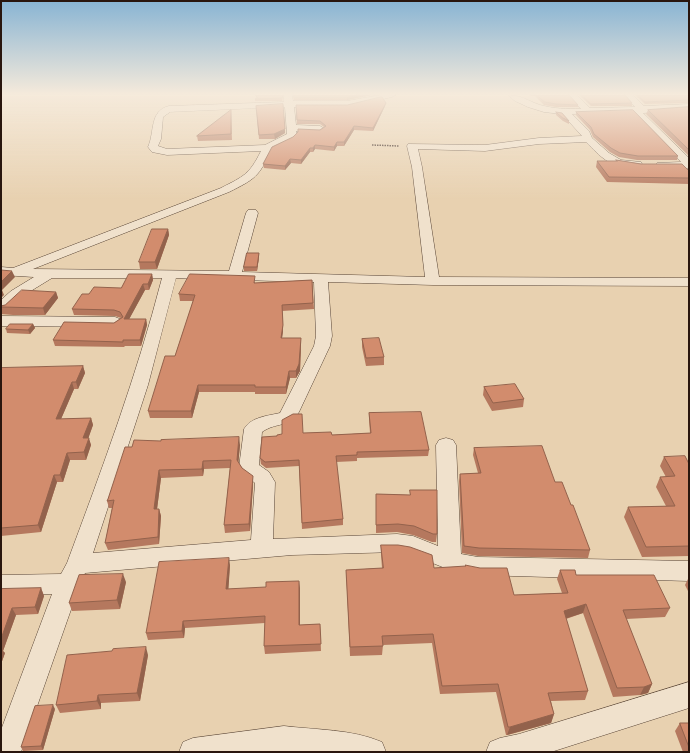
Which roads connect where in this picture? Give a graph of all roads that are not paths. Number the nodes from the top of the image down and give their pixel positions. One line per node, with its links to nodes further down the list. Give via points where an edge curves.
1 (157, 130): 6 (street, via 153,147 158,151)
2 (292, 130): 6 (street, via 289,138)
3 (583, 130): 5 (street)
4 (657, 130): 7 (street)
5 (588, 139): 7 (street, via 606,155 626,164); 14 (street, via 539,141 485,148 412,146)
6 (267, 148): 9 (street, via 258,168 234,186)
7 (689, 165)
8 (252, 213): 12 (street)
9 (12, 272): 10 (street)
10 (47, 274): 11 (street); 16 (street, via 16,294)
11 (170, 274): 12 (street); 23 (street, via 159,321 128,424)
12 (234, 277): 13 (street)
13 (321, 280): 14 (street); 20 (street, via 324,336 319,354 286,417 257,426 251,437 249,467 265,482)
14 (433, 282): 15 (street)
15 (689, 282)
16 (1, 308)
17 (1, 322): 18 (street)
18 (115, 322)
19 (446, 445): 21 (street)
20 (262, 549): 21 (street, via 397,543 413,545); 23 (street)
21 (450, 561): 22 (street, via 478,566)
22 (689, 571)
23 (73, 574): 24 (street); 27 (street)
24 (1, 585)
25 (689, 695): 26 (street)
26 (513, 751)
27 (7, 752)
28 (193, 752): 29 (street, via 284,740)
29 (372, 752)

